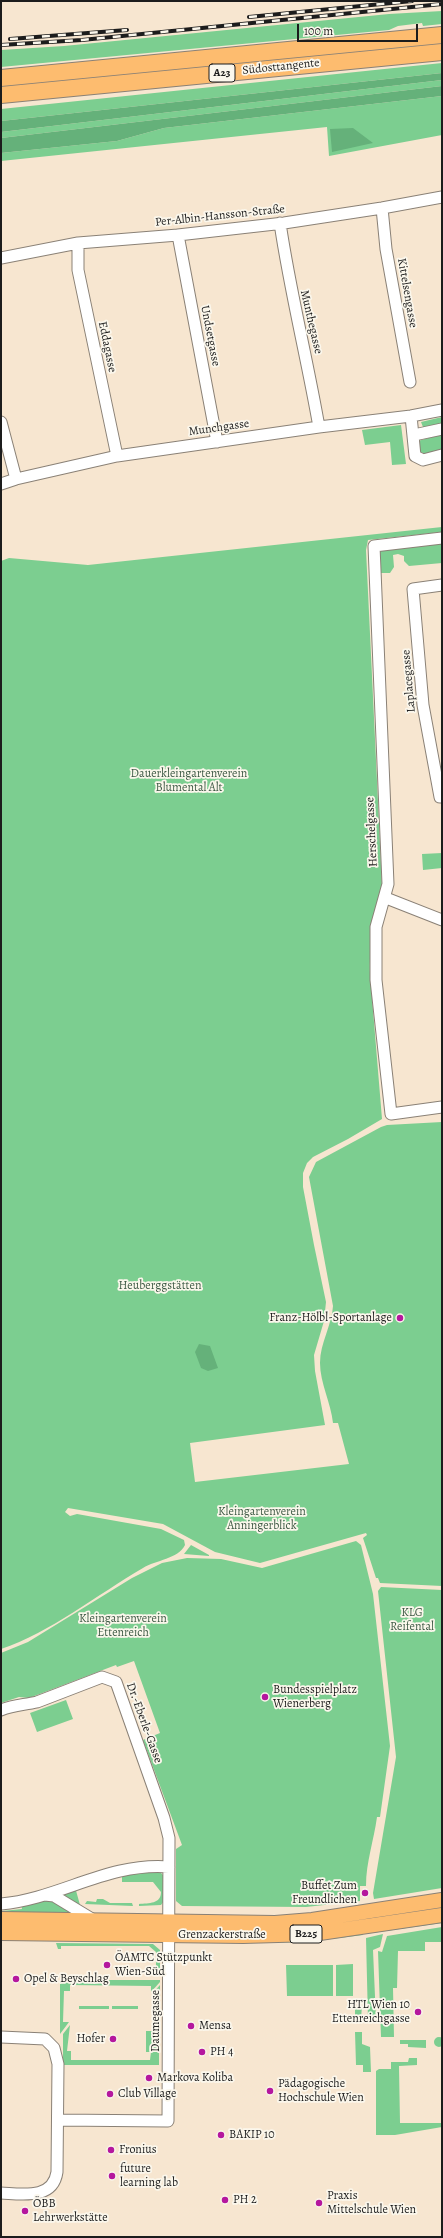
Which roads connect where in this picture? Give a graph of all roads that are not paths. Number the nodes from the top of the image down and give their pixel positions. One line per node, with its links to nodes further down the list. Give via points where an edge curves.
1 (442, 35): 3 (highway, Südosttangente / A23)
2 (442, 52): 4 (highway, Südosttangente / A23)
3 (1, 78)
4 (1, 95)
5 (442, 197): 6 (street, Per-Albin-Hansson-Straße)
6 (382, 208): 7 (street, Per-Albin-Hansson-Straße); 11 (street, Kittelsengasse, via 386,248)
7 (280, 223): 8 (street, Per-Albin-Hansson-Straße); 15 (street, Munthegasse, via 289,282)
8 (178, 235): 9 (street, Per-Albin-Hansson-Straße); 18 (street, Undsetgasse)
9 (78, 243): 10 (street, Per-Albin-Hansson-Straße); 20 (street, Eddagasse, via 78,270)
10 (1, 258)
11 (410, 382)
12 (442, 410): 13 (street, Munchgasse)
13 (411, 416): 15 (street, Munchgasse); 17 (street)
14 (1, 422): 21 (street)
15 (319, 426): 18 (street, Munchgasse)
16 (442, 429): 17 (street)
17 (414, 435): 19 (street, via 412,444 417,458 423,460)
18 (217, 442): 20 (street, Munchgasse)
19 (442, 455)
20 (117, 456): 21 (street, Munchgasse)
21 (16, 479): 22 (street, Munchgasse)
22 (1, 484)
23 (442, 538): 26 (street, Herschelgasse, via 374,546 388,884)
24 (442, 585): 25 (street, Laplacegasse, via 413,589 423,705)
25 (442, 797)
26 (386, 898): 27 (street); 28 (street, Herschelgasse, via 376,927 376,980 391,1114)
27 (442, 920)
28 (442, 1107)
29 (1, 1710): 30 (street, Dr.-Eberle-Gasse, via 16,1704 27,1705 37,1702 102,1677 116,1682 164,1818 169,1838)
30 (169, 1867): 31 (street, via 145,1866 124,1869); 37 (street, Grenzackerstraße)
31 (45, 1895): 33 (street); 36 (street, via 54,1896)
32 (442, 1900): 37 (main road, Grenzackerstraße / B225, via 312,1920 275,1923)
33 (1, 1904)
34 (442, 1915): 39 (main road, Grenzackerstraße / B225, via 312,1934)
35 (1, 1919): 36 (main road, Grenzackerstraße / B225)
36 (92, 1919): 37 (main road, Grenzackerstraße / B225)
37 (170, 1920): 39 (street, Daumegasse)
38 (1, 1933): 39 (main road, Grenzackerstraße / B225)
39 (170, 1935): 41 (street, Daumegasse, via 168,2121)
40 (1, 2037): 41 (street, via 41,2038 54,2048 58,2064)
41 (58, 2120): 42 (street, via 57,2172 53,2185 36,2194)
42 (1, 2193)

